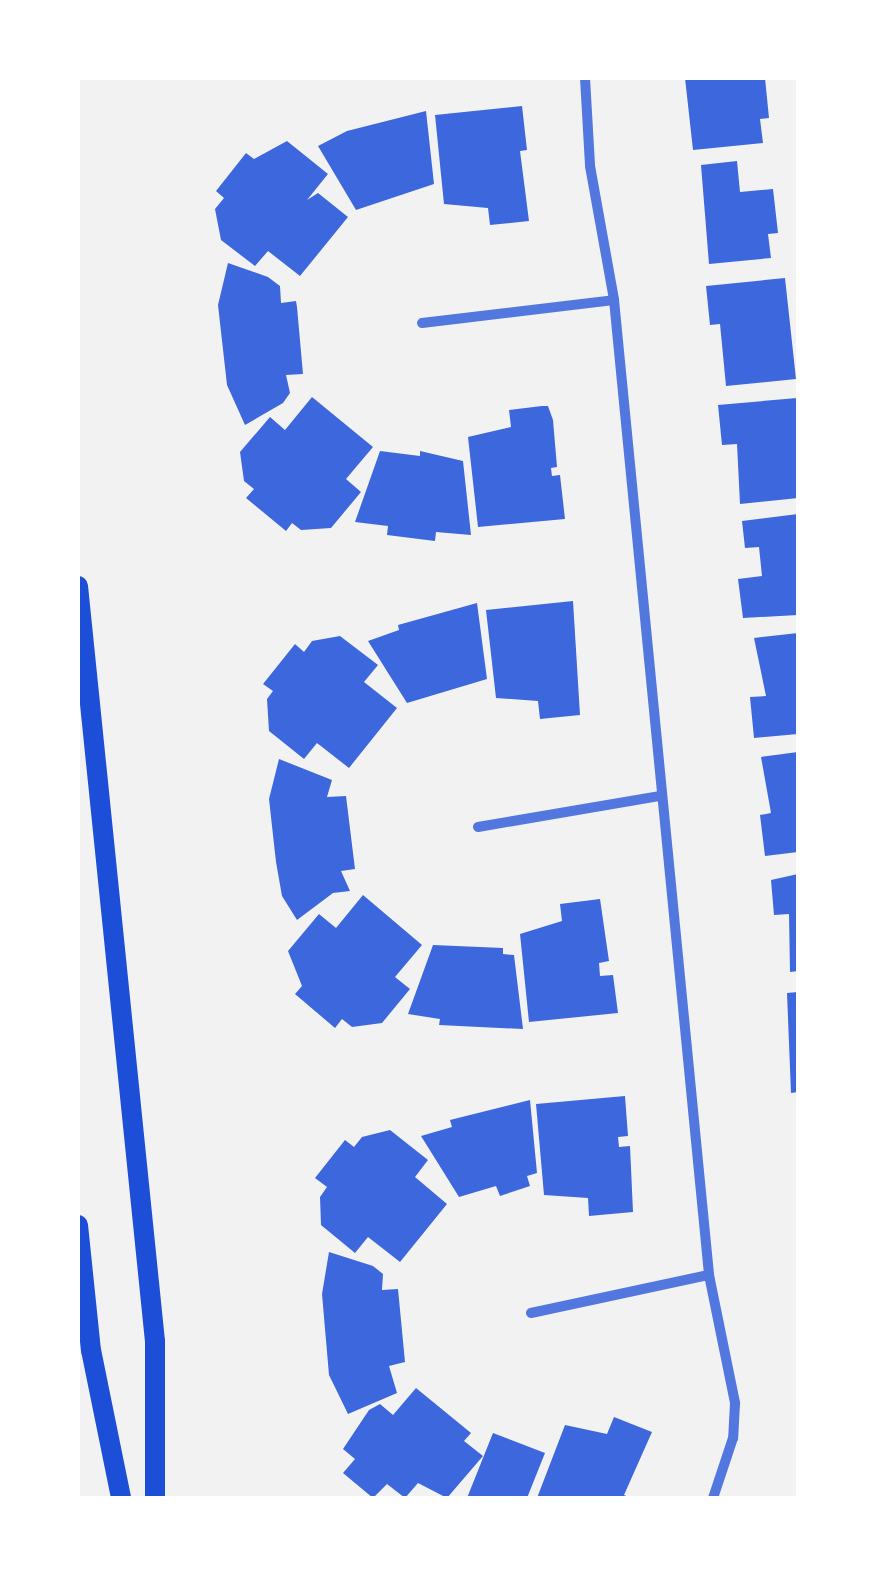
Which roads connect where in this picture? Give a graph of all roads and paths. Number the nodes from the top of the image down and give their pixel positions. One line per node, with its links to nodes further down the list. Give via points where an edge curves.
1 (585, 78): 2 (street, via 590,166)
2 (614, 300): 3 (street); 5 (street)
3 (422, 323)
4 (78, 586): 11 (main road, via 156,1341)
5 (660, 796): 6 (street); 8 (street)
6 (478, 827)
7 (78, 1225): 10 (main road, via 94,1368)
8 (709, 1275): 9 (street); 12 (street, via 735,1403 733,1438)
9 (532, 1313)
10 (121, 1498)
11 (155, 1498)
12 (713, 1498)

